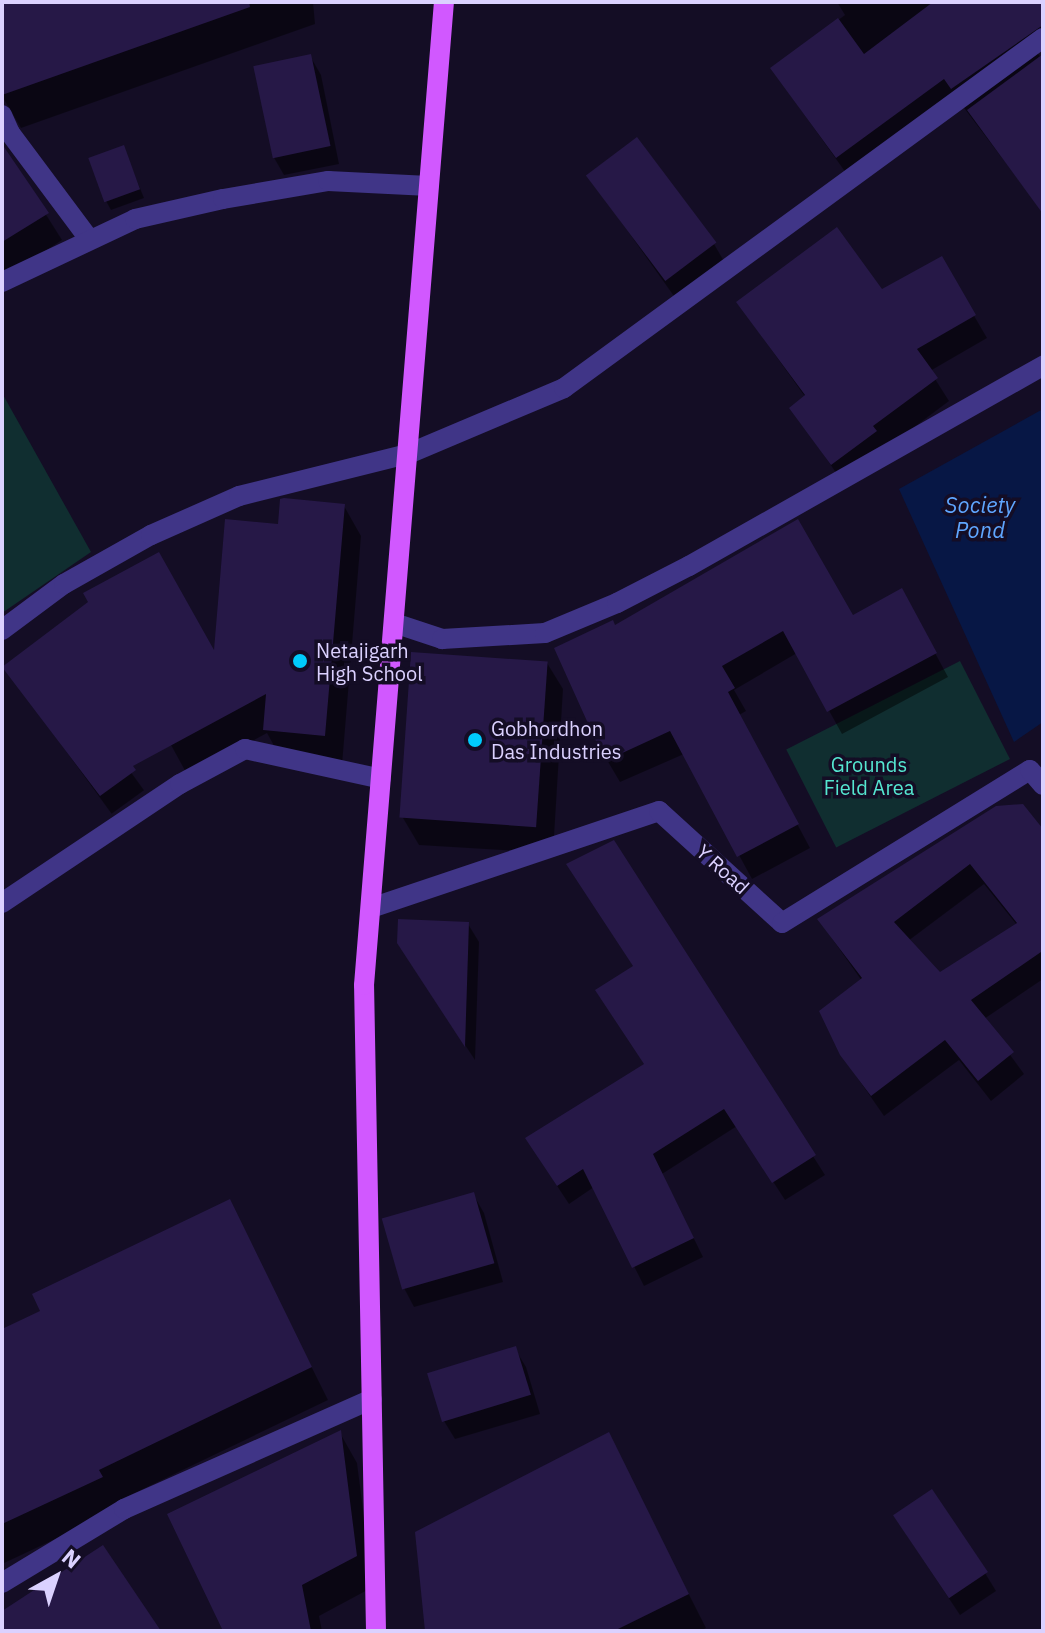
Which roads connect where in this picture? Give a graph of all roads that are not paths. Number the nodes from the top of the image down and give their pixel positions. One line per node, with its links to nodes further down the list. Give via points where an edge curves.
1 (444, 2): 4 (main road)
2 (1043, 38): 8 (street, via 564,388)
3 (2, 115): 5 (street)
4 (429, 186): 5 (street, via 328,181 135,219); 8 (main road)
5 (89, 239): 6 (street)
6 (2, 282)
7 (1043, 366): 9 (street, via 617,603 545,633 442,639)
8 (408, 454): 9 (main road); 10 (street, via 239,496 151,535 64,584)
9 (394, 623): 11 (main road)
10 (2, 630)
11 (381, 779): 13 (street, via 245,749 180,784); 14 (main road)
12 (1043, 785): 14 (street, Y Road, via 1030,770 782,923 659,811)
13 (2, 903)
14 (371, 908): 15 (main road, via 364,985)
15 (372, 1399): 16 (street, via 124,1509); 17 (main road)
16 (2, 1583)
17 (376, 1631)

